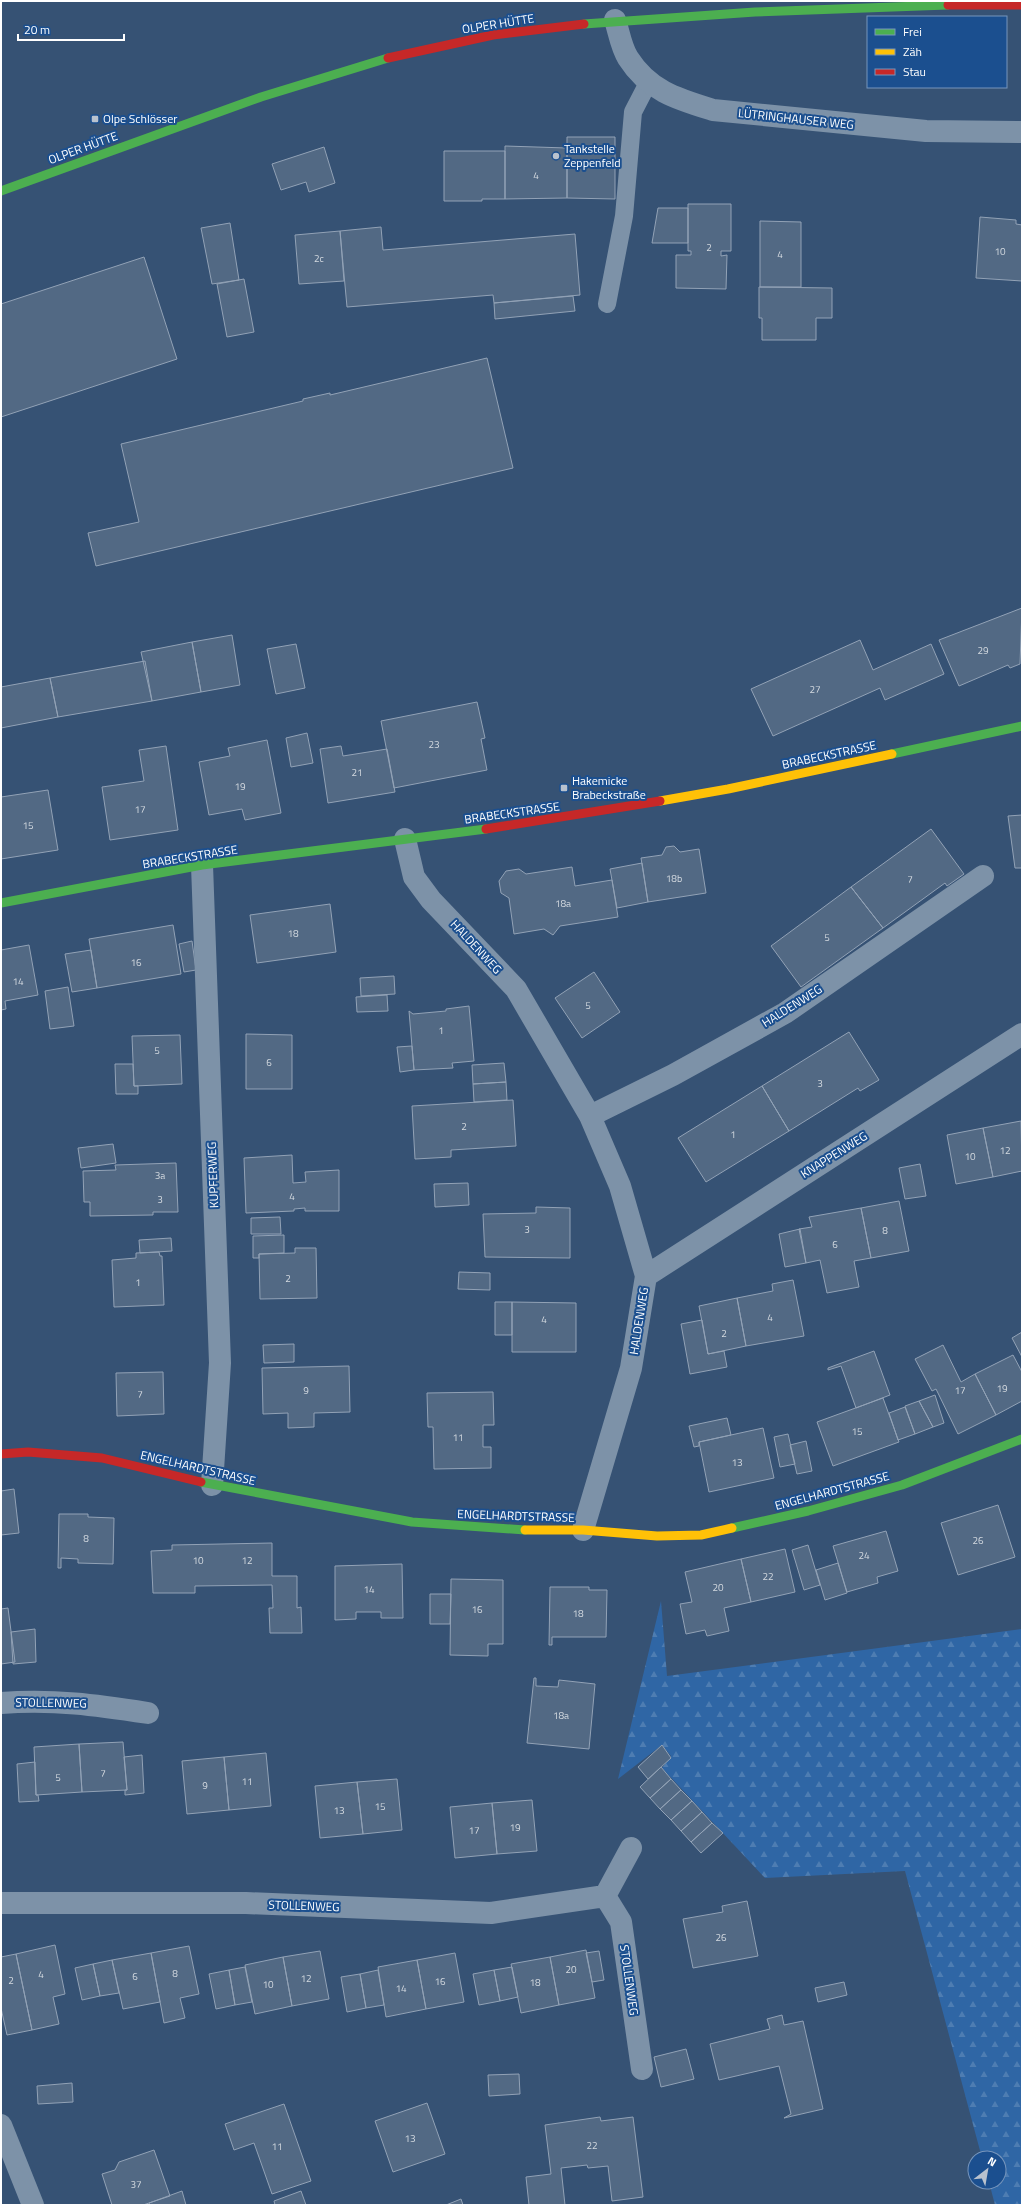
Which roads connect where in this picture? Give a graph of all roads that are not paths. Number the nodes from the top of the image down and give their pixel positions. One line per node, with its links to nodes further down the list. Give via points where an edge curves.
1 (1022, 6): 2 (street, OLPER HÜTTE, via 796,10)
2 (615, 20): 3 (street, LÜTRINGHAUSER WEG, via 627,57); 5 (street, OLPER HÜTTE, via 494,35 420,50 295,86)
3 (648, 83): 4 (street, LÜTRINGHAUSER WEG, via 680,99 713,110 926,131); 6 (lane, via 633,112 624,216)
4 (1022, 132)
5 (1, 191)
6 (607, 304)
7 (1022, 726): 8 (street, BRABECKSTRASSE, via 728,789 527,824)
8 (405, 839): 9 (street, BRABECKSTRASSE); 13 (street, HALDENWEG, via 414,877 431,900 516,989)
9 (202, 865): 11 (street, BRABECKSTRASSE); 17 (street, KUPFERWEG, via 220,1363)
10 (983, 876): 13 (street, HALDENWEG, via 785,1013 673,1075)
11 (1, 903)
12 (1022, 1034): 14 (street, KNAPPENWEG)
13 (590, 1116): 14 (street, HALDENWEG, via 620,1186)
14 (646, 1276): 18 (street, HALDENWEG, via 631,1368)
15 (1022, 1439): 18 (street, ENGELHARDTSTRASSE, via 902,1485 744,1527 702,1535 657,1536)
16 (1, 1454): 17 (street, ENGELHARDTSTRASSE, via 28,1452 102,1458)
17 (212, 1485): 18 (street, ENGELHARDTSTRASSE, via 412,1522 517,1530)
18 (583, 1530)
19 (1, 1704): 20 (street, STOLLENWEG, via 25,1701 80,1702)
20 (148, 1713)
21 (631, 1848): 22 (street)
22 (605, 1896): 23 (street, STOLLENWEG, via 491,1913 246,1903); 24 (street, STOLLENWEG, via 621,1922)
23 (1, 1904)
24 (642, 2069)
25 (1, 2125): 26 (street)
26 (33, 2205)

